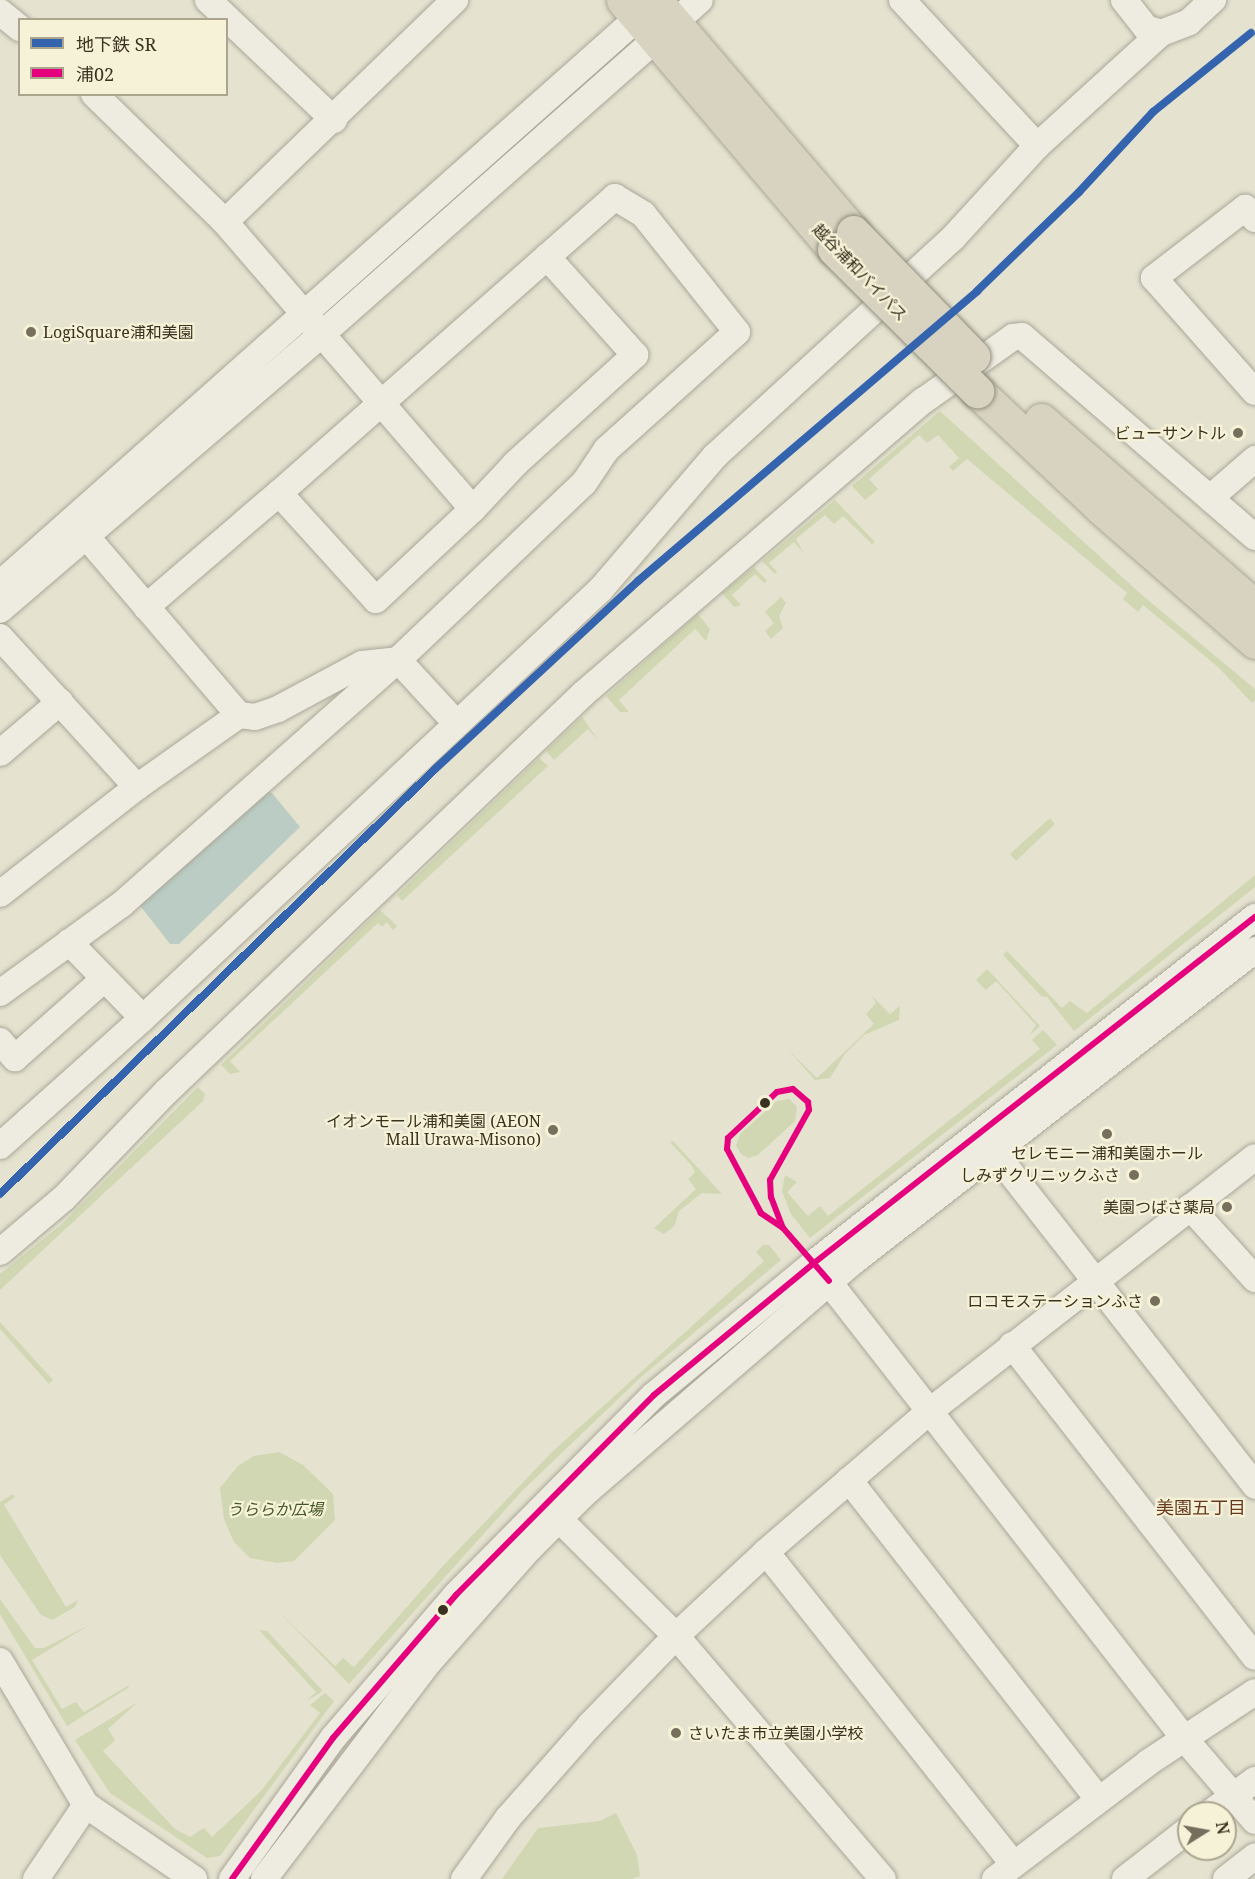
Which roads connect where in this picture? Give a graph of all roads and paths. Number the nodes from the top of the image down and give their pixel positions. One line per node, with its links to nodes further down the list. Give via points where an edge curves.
1 (208, 0): 9 (street)
2 (455, 0): 14 (street)
3 (700, 0): 8 (street)
4 (902, 0): 15 (street)
5 (1124, 0): 12 (street, via 1146,28)
6 (1213, 0): 12 (street, via 1189,22)
7 (0, 12): 11 (street)
8 (652, 12): 19 (street); 20 (street); 21 (highway, 越谷浦和バイパス, bridge, via 844,241)
9 (227, 18)
10 (228, 19): 14 (street)
11 (18, 26)
12 (1161, 33): 15 (street)
13 (96, 96): 17 (street)
14 (334, 120): 17 (street)
15 (1037, 146): 39 (street, via 953,238 715,456 602,589)
16 (1255, 219): 22 (street, via 1245,208 1154,278)
17 (225, 222): 19 (street)
18 (548, 257): 23 (street, via 536,263); 27 (street, via 635,355 516,463); 36 (street, via 615,197 643,214 737,332 606,450 584,483)
19 (304, 313): 20 (street); 30 (street)
20 (322, 334): 23 (street); 28 (street)
21 (986, 384): 32 (highway, 越谷浦和バイパス); 35 (highway, 越谷浦和バイパス, via 1101,508)
22 (1255, 392)
23 (383, 401): 25 (street); 27 (street)
24 (1255, 459): 26 (street)
25 (279, 493): 27 (street, via 376,600); 31 (street)
26 (1210, 498): 29 (street); 54 (street, via 1022,336 1013,337 923,401 583,694 166,1092 64,1198)
27 (474, 509)
28 (86, 536): 31 (street); 33 (street)
29 (1255, 537)
30 (0, 584)
31 (146, 607): 38 (street)
32 (1255, 607)
33 (0, 610)
34 (0, 637): 37 (street)
35 (1255, 642)
36 (398, 660): 38 (street, via 362,664 278,709 255,717); 39 (street); 44 (street, via 127,899)
37 (60, 702): 40 (street); 41 (street)
38 (239, 716): 41 (street)
39 (456, 723): 48 (street)
40 (0, 753)
41 (136, 787): 42 (street)
42 (1, 892)
43 (1255, 917): 55 (street)
44 (69, 942): 46 (street); 47 (street)
45 (1252, 957): 51 (street)
46 (104, 980): 48 (street); 49 (street, via 15,1058)
47 (0, 993)
48 (143, 1018): 50 (street)
49 (0, 1041)
50 (0, 1146)
51 (996, 1154): 55 (street); 57 (street)
52 (1255, 1156): 53 (street)
53 (1190, 1207): 56 (street); 57 (street)
54 (0, 1252)
55 (821, 1272): 59 (street); 62 (street); 80 (street, via 654,1395 464,1587 333,1738)
56 (1255, 1279)
57 (1094, 1281): 58 (street); 61 (street)
58 (1012, 1345): 59 (street); 65 (street)
59 (930, 1411): 60 (street); 68 (street)
60 (849, 1480): 63 (street); 71 (street)
61 (1255, 1486)
62 (559, 1519): 64 (street); 81 (street, via 429,1662)
63 (766, 1552): 64 (street); 77 (street)
64 (676, 1636): 82 (street, via 508,1818); 83 (street)
65 (1255, 1657)
66 (0, 1661): 73 (street)
67 (1255, 1692): 68 (street)
68 (1184, 1738): 70 (street); 71 (street)
69 (1255, 1780): 70 (street)
70 (1233, 1795): 72 (street); 74 (street)
71 (1098, 1800): 77 (street)
72 (1225, 1801)
73 (86, 1805): 78 (street); 79 (street)
74 (1255, 1821)
75 (1177, 1838): 84 (street)
76 (1255, 1856): 85 (street)
77 (1004, 1871)
78 (36, 1879)
79 (194, 1879)
80 (232, 1879)
81 (264, 1879)
82 (464, 1879)
83 (883, 1879)
84 (1125, 1879)
85 (1226, 1879)

